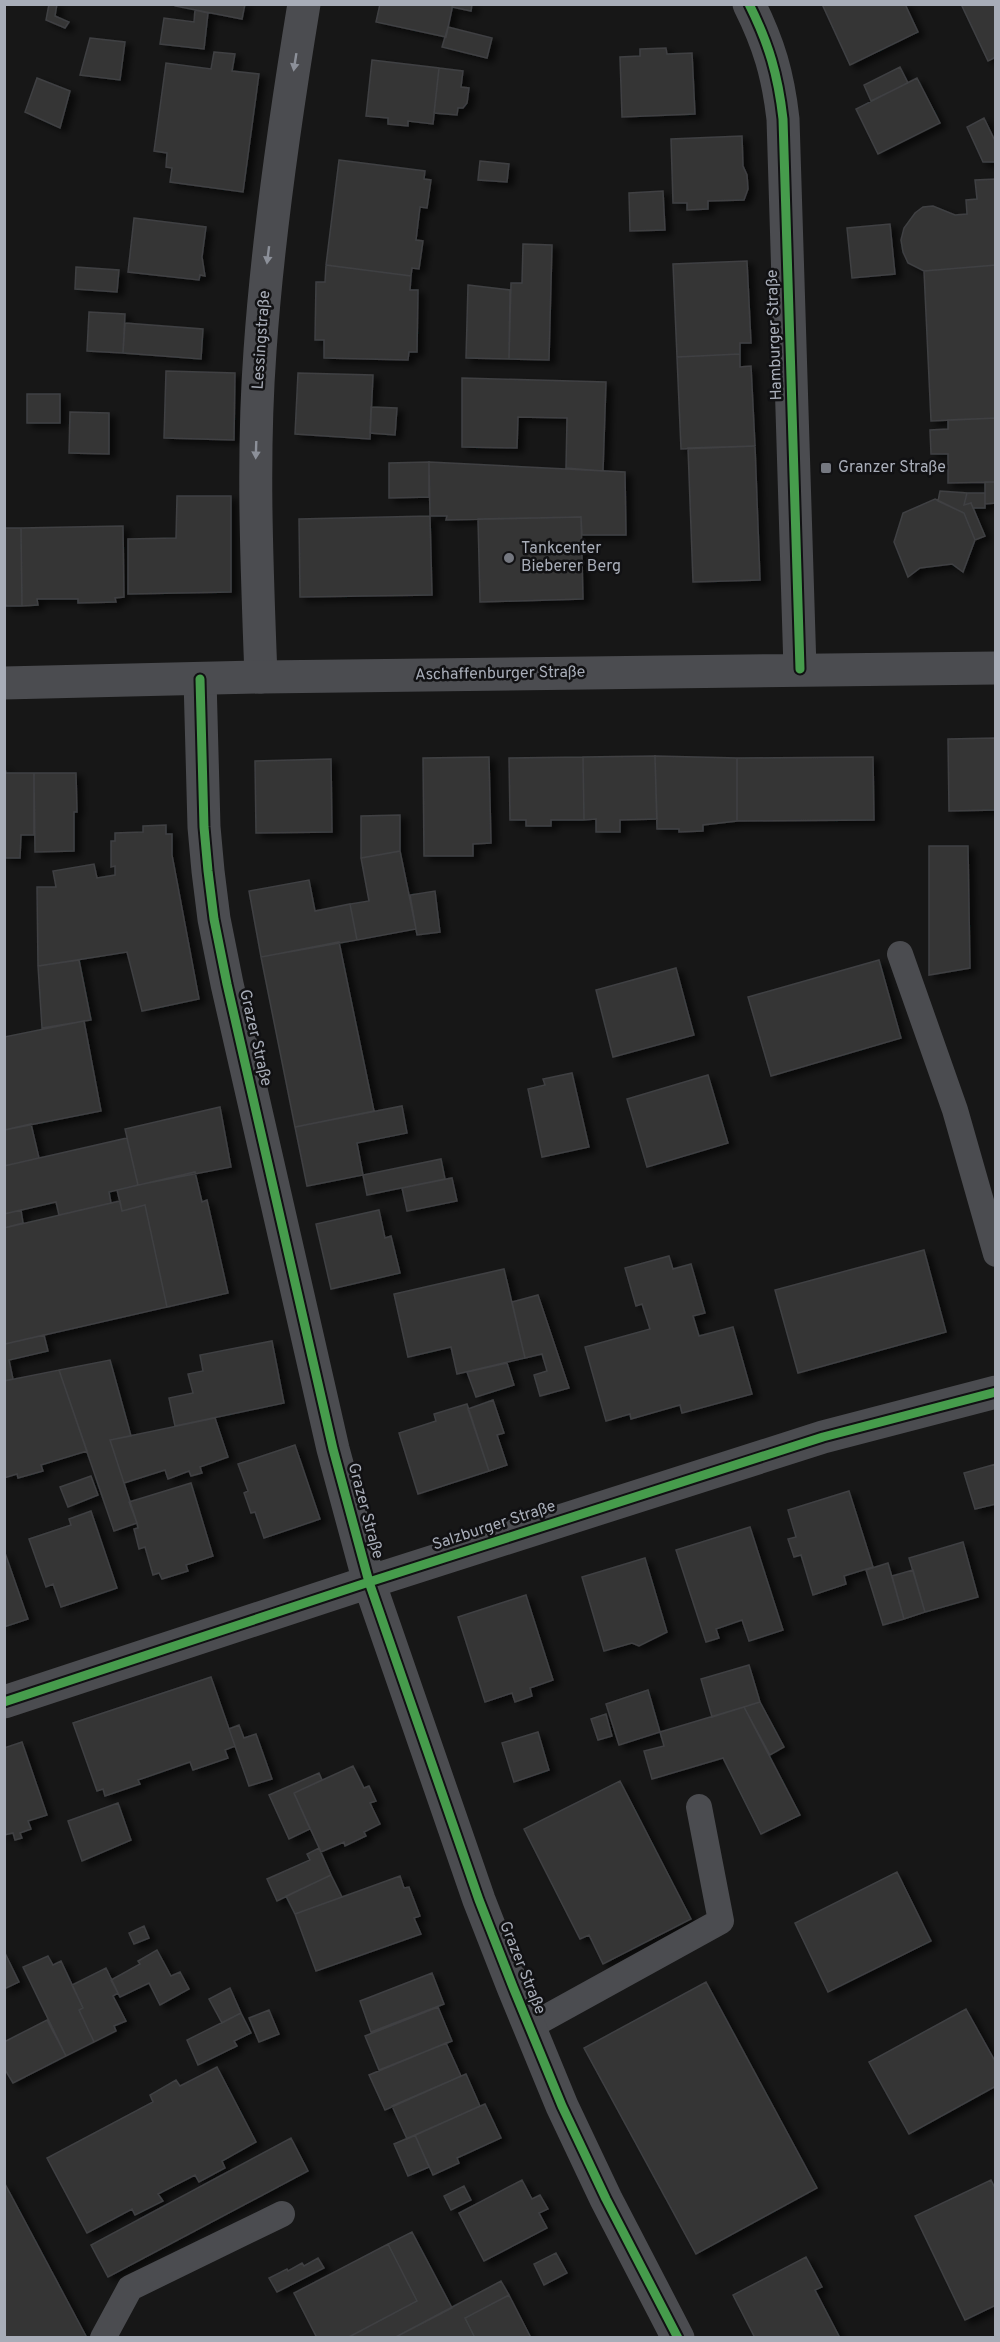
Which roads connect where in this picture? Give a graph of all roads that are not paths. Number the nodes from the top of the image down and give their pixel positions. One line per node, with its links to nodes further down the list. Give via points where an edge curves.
1 (304, 4): 5 (street, Lessingstraße, one-way to 5, via 268,259 260,352 255,505)
2 (749, 4): 4 (street, Hamburger Straße, via 773,60 783,119)
3 (996, 668): 4 (street, Aschaffenburger Straße)
4 (800, 669): 5 (street, Aschaffenburger Straße)
5 (261, 677): 6 (street, Aschaffenburger Straße)
6 (200, 679): 7 (street, Aschaffenburger Straße); 11 (street, Grazer Straße, via 204,827 214,919 333,1449)
7 (4, 683)
8 (900, 954): 9 (lane, via 955,1110)
9 (996, 1254)
10 (996, 1392): 11 (street, Salzburger Straße, via 823,1437)
11 (369, 1582): 12 (street, Salzburger Straße); 14 (street, Grazer Straße, via 479,1900)
12 (4, 1702)
13 (699, 1806): 14 (lane, via 721,1922)
14 (530, 2027): 17 (street, Grazer Straße, via 606,2199)
15 (282, 2214): 16 (lane, via 130,2288)
16 (103, 2337)
17 (678, 2337)

